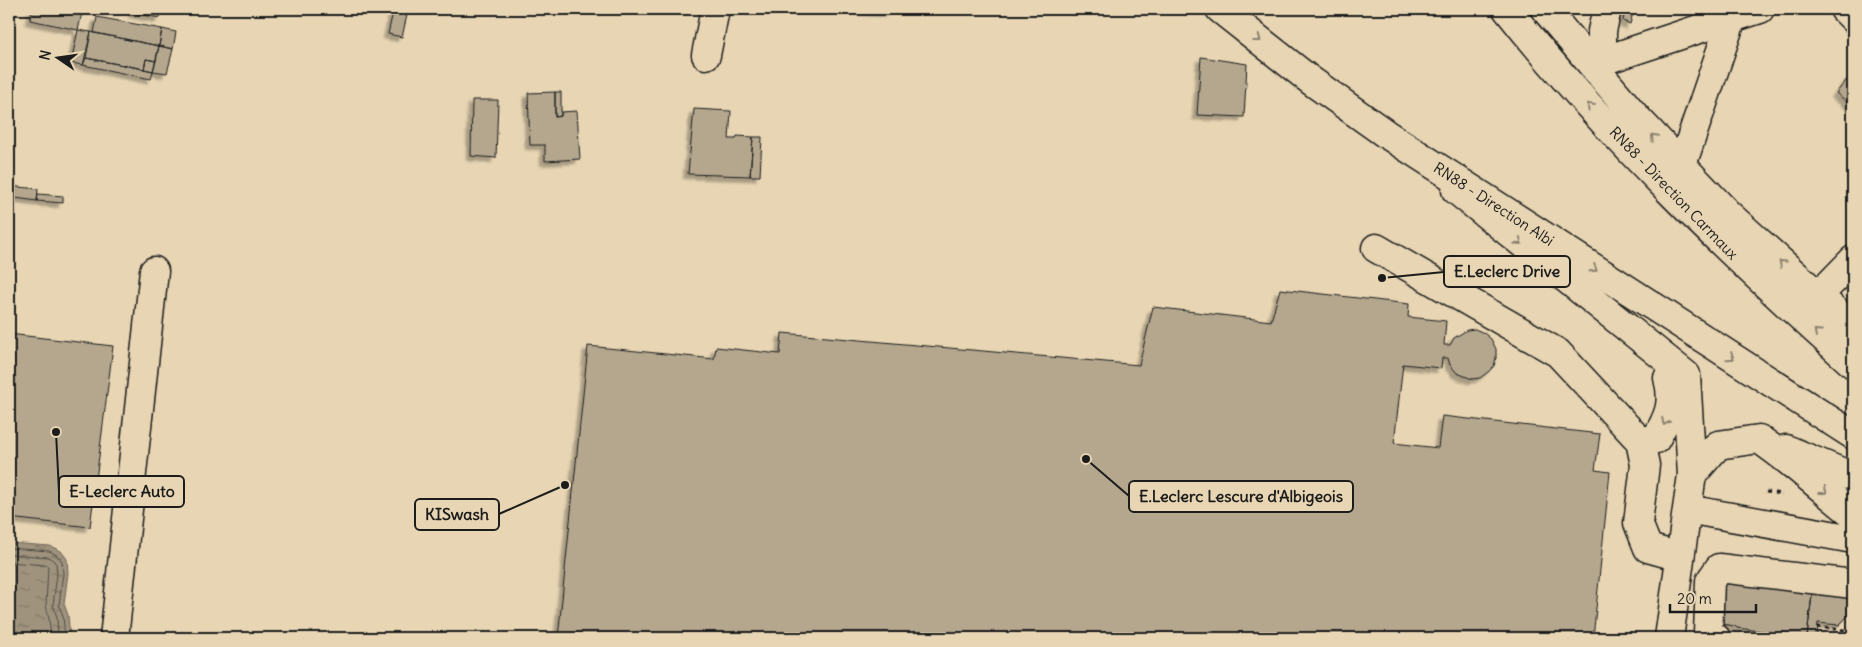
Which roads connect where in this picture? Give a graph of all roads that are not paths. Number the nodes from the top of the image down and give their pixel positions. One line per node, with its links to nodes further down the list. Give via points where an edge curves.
1 (715, 9): 10 (main road)
2 (1220, 9): 12 (main road, RN88 - Direction Albi, one-way to 12, via 1310,80)
3 (1507, 9): 20 (main road, RN88 - Direction Carmaux, one-way to 3, via 1764,285 1655,178)
4 (1545, 9): 11 (main road)
5 (1607, 9): 11 (main road)
6 (1760, 9): 8 (main road)
7 (1844, 9): 9 (main road)
8 (1732, 18): 11 (main road); 13 (main road)
9 (1853, 18)
10 (706, 55)
11 (1598, 64): 13 (main road, one-way to 11, via 1636,117)
12 (1386, 134): 19 (main road, one-way to 19); 21 (main road, RN88 - Direction Albi, one-way to 21)
13 (1682, 165): 17 (main road, one-way to 13, via 1727,213)
14 (1376, 248): 23 (main road, via 1558,353)
15 (1853, 260): 17 (main road)
16 (154, 272): 31 (main road)
17 (1818, 296): 18 (main road)
18 (1853, 326)
19 (1663, 358): 23 (main road, one-way to 23, via 1672,393 1669,415 1656,439); 24 (main road, via 1686,375)
20 (1853, 364)
21 (1853, 435)
22 (1759, 439): 24 (main road, via 1718,446); 25 (main road); 27 (main road, one-way to 27)
23 (1640, 441): 29 (main road, via 1645,465 1638,523 1648,548)
24 (1692, 476): 26 (main road)
25 (1853, 477)
26 (1687, 509): 28 (main road); 29 (main road)
27 (1853, 514)
28 (1853, 539)
29 (1680, 557): 32 (main road)
30 (1853, 584): 33 (main road, via 1719,568 1710,581 1708,633)
31 (114, 638)
32 (1669, 638)
33 (1716, 638)

